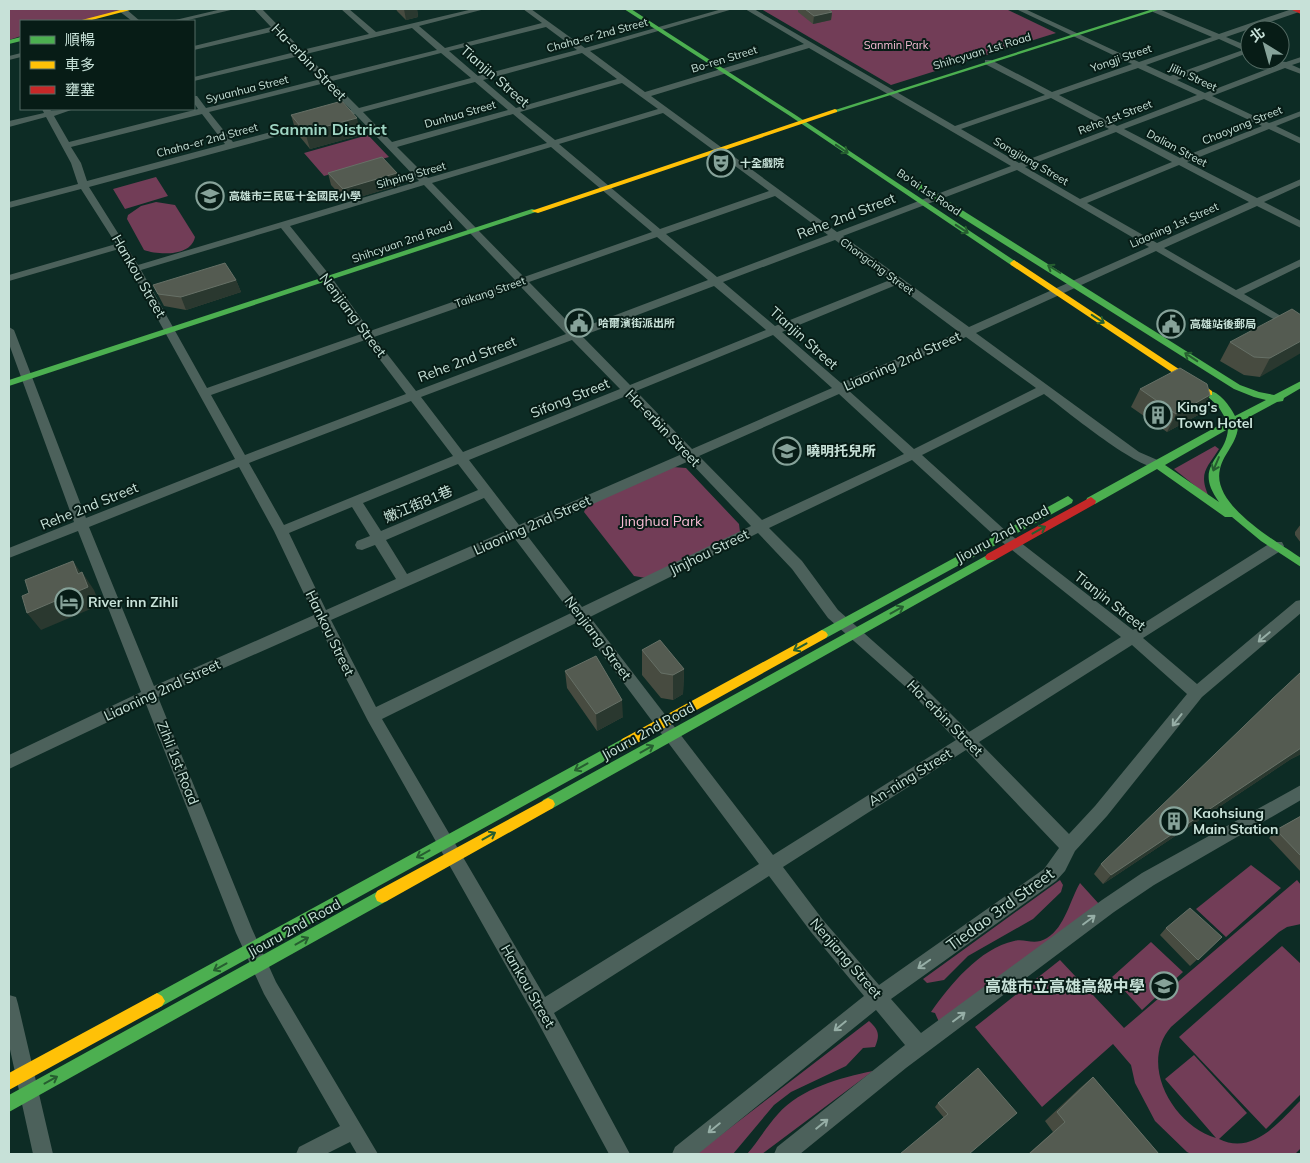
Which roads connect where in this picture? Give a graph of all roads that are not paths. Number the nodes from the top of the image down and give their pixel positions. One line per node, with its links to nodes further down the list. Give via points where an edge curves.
1 (142, 9): 14 (street)
2 (231, 9): 18 (street)
3 (258, 9): 21 (street, Ha-erbin Street)
4 (345, 9): 23 (street)
5 (481, 9): 15 (street)
6 (527, 9): 19 (street, Chongcing Street)
7 (627, 9): 22 (street, Bo'ai 1st Road)
8 (643, 9): 22 (street, Bo'ai 1st Road)
9 (729, 9): 22 (street, Chaha-er 2nd Street)
10 (749, 9): 26 (street, Songjiang Street)
11 (1020, 9): 24 (street, Jilin Street)
12 (1157, 9): 24 (street, Shihcyuan 1st Road); 25 (street)
13 (1297, 10): 25 (street, Yongji Street)
14 (127, 11): 16 (street); 17 (street)
15 (460, 11): 20 (street)
16 (86, 20)
17 (96, 20)
18 (180, 20)
19 (548, 24): 29 (street, Chongcing Street); 30 (street, Syuanhua Street)
20 (413, 25): 23 (street); 30 (street, Tianjin Street)
21 (276, 28): 28 (street); 31 (street, Ha-erbin Street)
22 (665, 28): 29 (street, Chaha-er 2nd Street); 35 (street, Bo'ai 1st Road); 37 (street, Bo'ai 1st Road)
23 (374, 35): 31 (street)
24 (1076, 35): 33 (street, Shihcyuan 1st Road); 34 (street, Jilin Street)
25 (1220, 36): 27 (street); 34 (street, Yongji Street)
26 (810, 45): 35 (street, Bo-ren Street); 43 (street, Songjiang Street)
27 (1240, 46)
28 (195, 48)
29 (586, 50): 39 (street, Chaha-er 2nd Street); 42 (street, Chongcing Street)
30 (444, 51): 39 (street, Tianjin Street); 41 (street, Syuanhua Street)
31 (300, 53): 38 (street); 41 (street, Ha-erbin Street)
32 (1240, 53): 40 (street)
33 (988, 62): 43 (street, Shihcyuan 1st Road); 44 (street, Dalian Street)
34 (1138, 64): 40 (street, Jilin Street); 44 (street, Yongji Street)
35 (736, 67): 37 (street, Bo-ren Street); 55 (street, Bo'ai 1st Road)
36 (1272, 70): 46 (street, Rehe 1st Street)
37 (724, 71): 45 (street, Bo-ren Street); 55 (street, Bo'ai 1st Road)
38 (195, 79)
39 (475, 79): 51 (street, Tianjin Street); 52 (street, Chaha-er 2nd Street)
40 (1171, 79): 46 (street, Jilin Street)
41 (326, 80): 50 (street, Syuanhua Street); 52 (street, Ha-erbin Street)
42 (623, 80): 45 (street, Chongcing Street); 51 (street, Dunhua Street)
43 (891, 92): 55 (street, Shihcyuan 1st Road); 59 (street, Songjiang Street)
44 (1051, 94): 59 (street, Yongji Street); 60 (street, Dalian Street)
45 (644, 95): 48 (street, Chongcing Street)
46 (1205, 95): 58 (street, Jilin Street); 60 (street, Rehe 1st Street)
47 (195, 99): 50 (street)
48 (665, 110): 62 (street, Sihping Street); 66 (street, Chongcing Street)
49 (48, 111): 57 (street); 63 (street, Hankou Street)
50 (204, 111): 63 (street, Syuanhua Street); 64 (street)
51 (513, 111): 62 (street, Tianjin Street); 65 (street, Dunhua Street)
52 (356, 112): 54 (street, Chaha-er 2nd Street); 65 (street, Ha-erbin Street)
53 (1301, 113): 58 (street, Chaoyang Street)
54 (340, 116)
55 (808, 120): 66 (street, Shihcyuan 2nd Road); 74 (street, Bo'ai 1st Road); 77 (street, Bo'ai 1st Road, one-way to 77)
56 (322, 121): 64 (street, Chaha-er 2nd Street)
57 (9, 124)
58 (1269, 126): 61 (street, Jilin Street); 67 (street, Chaoyang Street)
59 (954, 129): 68 (street, Songjiang Street)
60 (1116, 129): 67 (street, Dalian Street); 68 (street, Rehe 1st Street)
61 (1301, 140)
62 (554, 145): 69 (street, Sihping Street); 72 (street, Tianjin Street)
63 (67, 146): 71 (street, Hankou Street)
64 (231, 146): 71 (street, Chaha-er 2nd Street)
65 (389, 146): 69 (street, Ha-erbin Street)
66 (719, 150): 72 (street, Shihcyuan 2nd Road); 73 (street, Chongcing Street)
67 (1180, 162): 75 (street, Chaoyang Street); 76 (street, Dalian Street)
68 (1018, 166): 74 (street, Rehe 1st Street); 75 (street, Songjiang Street)
69 (424, 182): 79 (street, Sihping Street); 81 (street, Ha-erbin Street)
70 (1301, 182): 76 (street, Liaoning 1st Street)
71 (83, 185): 78 (street, Chaha-er 2nd Street); 84 (street, Hankou Street)
72 (606, 187): 81 (street, Shihcyuan 2nd Road); 82 (street, Tianjin Street)
73 (776, 192): 82 (street, Taikang Street); 83 (street, Chongcing Street)
74 (937, 197): 77 (street, Rehe 2nd Street); 93 (street, Bo'ai 1st Road, one-way to 74)
75 (1080, 202): 85 (street, Songjiang Street)
76 (1256, 202): 80 (street, Dalian Street); 85 (street, Liaoning 1st Street)
77 (922, 203): 83 (street, Rehe 2nd Street); 94 (street, Bo'ai 1st Road, one-way to 94)
78 (9, 205)
79 (283, 224): 87 (street, Sihping Street); 89 (street, Nenjiang Street)
80 (1301, 225)
81 (472, 231): 89 (street, Shihcyuan 2nd Road); 90 (street, Ha-erbin Street)
82 (659, 233): 90 (street, Taikang Street); 91 (street, Tianjin Street)
83 (836, 236): 91 (street, Rehe 2nd Street); 92 (street, Chongcing Street)
84 (122, 245): 87 (street, Hankou Street); 88 (street)
85 (1155, 247): 93 (street, Liaoning 1st Street); 95 (street, Songjiang Street)
86 (1301, 262): 95 (street)
87 (135, 269): 97 (street, Hankou Street)
88 (9, 278)
89 (328, 280): 97 (street, Shihcyuan 2nd Road); 101 (street, Nenjiang Street)
90 (521, 281): 101 (street, Taikang Street); 102 (street, Ha-erbin Street)
91 (716, 281): 98 (street, Tianjin Street); 102 (street, Rehe 2nd Street)
92 (898, 281): 98 (street, Sifong Street); 99 (street, Chongcing Street)
93 (1075, 283): 94 (street, Liaoning 1st Street); 111 (street, Bo'ai 1st Road, one-way to 93, via 1232,383)
94 (1058, 292): 99 (street, Liaoning 2nd Street); 115 (street, Bo'ai 1st Road, one-way to 115, via 1212,394)
95 (1236, 294): 100 (street, Songjiang Street)
96 (9, 330): 104 (street, Zihli 1st Road)
97 (171, 330): 104 (street, Shihcyuan 2nd Road); 110 (street, Hankou Street)
98 (774, 331): 107 (street, Tianjin Street); 109 (street, Sifong Street)
99 (967, 332): 107 (street, Liaoning 2nd Street); 108 (street, Chongcing Street)
100 (1301, 332)
101 (368, 335): 110 (street, Taikang Street); 112 (street, Nenjiang Street)
102 (573, 335): 109 (street, Ha-erbin Street); 112 (street, Rehe 2nd Street)
103 (1301, 372): 111 (street)
104 (25, 377): 105 (street, Shihcyuan 2nd Road); 127 (street, Zihli 1st Road)
105 (9, 383)
106 (1301, 384): 114 (street, Jiouru 2nd Road)
107 (838, 389): 117 (street, Liaoning 2nd Street); 118 (street, Tianjin Street)
108 (1044, 389): 118 (street, Jinjhou Street); 121 (street, Chongcing Street)
109 (627, 391): 117 (street, Ha-erbin Street); 119 (street, Sifong Street)
110 (204, 393): 120 (street, Hankou Street)
111 (1257, 395): 114 (street, Bo'ai 1st Road); 115 (street)
112 (414, 396): 119 (street, Nenjiang Street); 120 (street, Rehe 2nd Street)
113 (1301, 398): 114 (street)
114 (1273, 400): 116 (street, Jiouru 2nd Road)
115 (1229, 411): 116 (street); 121 (street)
116 (1234, 422): 122 (street, Jiouru 2nd Road); 129 (street, one-way to 129, via 1236,432 1215,464 1214,482 1228,505)
117 (690, 455): 128 (street, Ha-erbin Street); 131 (street, Liaoning 2nd Street)
118 (912, 455): 128 (street, Jinjhou Street); 132 (street, Tianjin Street)
119 (461, 458): 124 (street, Nenjiang Street); 126 (street, Sifong Street)
120 (242, 460): 127 (street, Rehe 2nd Street); 130 (street, Hankou Street)
121 (1141, 460): 122 (street, Chongcing Street); 123 (street)
122 (1158, 465): 129 (street); 134 (street, Jiouru 2nd Road, one-way to 122)
123 (1124, 469)
124 (487, 491): 131 (street, Nenjiang Street); 133 (street, 嫩江街81巷)
125 (1081, 492): 132 (street, Jiouru 2nd Road)
126 (355, 501): 130 (street, Sifong Street); 133 (street)
127 (82, 525): 137 (street, Rehe 2nd Street); 146 (street, Zihli 1st Road)
128 (760, 527): 141 (street, Jinjhou Street); 143 (street, Ha-erbin Street)
129 (1253, 528): 136 (street)
130 (281, 531): 142 (street, Hankou Street)
131 (517, 532): 139 (street, Liaoning 2nd Street); 141 (street, Nenjiang Street)
132 (1002, 535): 134 (street, Tianjin Street); 143 (street, Jiouru 2nd Road)
133 (378, 538): 135 (street, 嫩江街81巷); 139 (street)
134 (1013, 544): 143 (street, Jiouru 2nd Road, one-way to 134); 144 (street, Tianjin Street)
135 (362, 545)
136 (1278, 546): 138 (street); 144 (street, An-ning Street)
137 (9, 553)
138 (1301, 563)
139 (405, 582): 142 (street, Liaoning 2nd Street)
140 (1301, 605): 145 (street, Tiedao 3rd Street, one-way to 145)
141 (580, 615): 147 (street, Jinjhou Street); 148 (street, Nenjiang Street)
142 (323, 618): 146 (street, Liaoning 2nd Street); 147 (street, Hankou Street)
143 (849, 628): 148 (street, Jiouru 2nd Road, one-way to 148); 149 (street, Jiouru 2nd Road); 150 (street, Ha-erbin Street, via 913,685)
144 (1133, 638): 145 (street, Tianjin Street); 150 (street, An-ning Street)
145 (1197, 693): 154 (street, Tiedao 3rd Street, one-way to 154)
146 (151, 694): 151 (street, Liaoning 2nd Street); 157 (street, Zihli 1st Road)
147 (373, 716): 153 (street, Hankou Street)
148 (663, 723): 149 (street, Nenjiang Street); 153 (street, Jiouru 2nd Road, one-way to 153)
149 (672, 735): 155 (street, Jiouru 2nd Road, one-way to 149); 156 (street, Nenjiang Street)
150 (968, 741): 154 (street, Ha-erbin Street); 156 (street, An-ning Street)
151 (9, 762)
152 (1301, 792): 161 (street, one-way to 152, via 1148,879)
153 (444, 842): 155 (street, Hankou Street); 157 (street, Jiouru 2nd Road, one-way to 157)
154 (1069, 846): 158 (street, Tiedao 3rd Street, one-way to 158, via 1050,875)
155 (452, 856): 157 (street, Jiouru 2nd Road, one-way to 155); 160 (street, Hankou Street)
156 (771, 864): 158 (street, Nenjiang Street, via 817,926); 160 (street, An-ning Street)
157 (256, 957): 162 (street, Jiouru 2nd Road, one-way to 162); 163 (street, Jiouru 2nd Road, one-way to 157); 165 (street, Zihli 1st Road, via 297,1035)
158 (879, 996): 161 (street, Nenjiang Street); 170 (street, Tiedao 3rd Street, one-way to 170)
159 (9, 1004): 162 (street)
160 (542, 1010): 169 (street, Hankou Street)
161 (920, 1046): 171 (street, one-way to 161)
162 (17, 1078): 163 (street)
163 (29, 1092): 164 (street, Jiouru 2nd Road); 166 (street)
164 (9, 1104)
165 (354, 1129): 167 (street); 168 (street, Zihli 1st Road)
166 (43, 1154)
167 (306, 1154)
168 (368, 1154)
169 (620, 1154)
170 (682, 1154)
171 (784, 1154)

